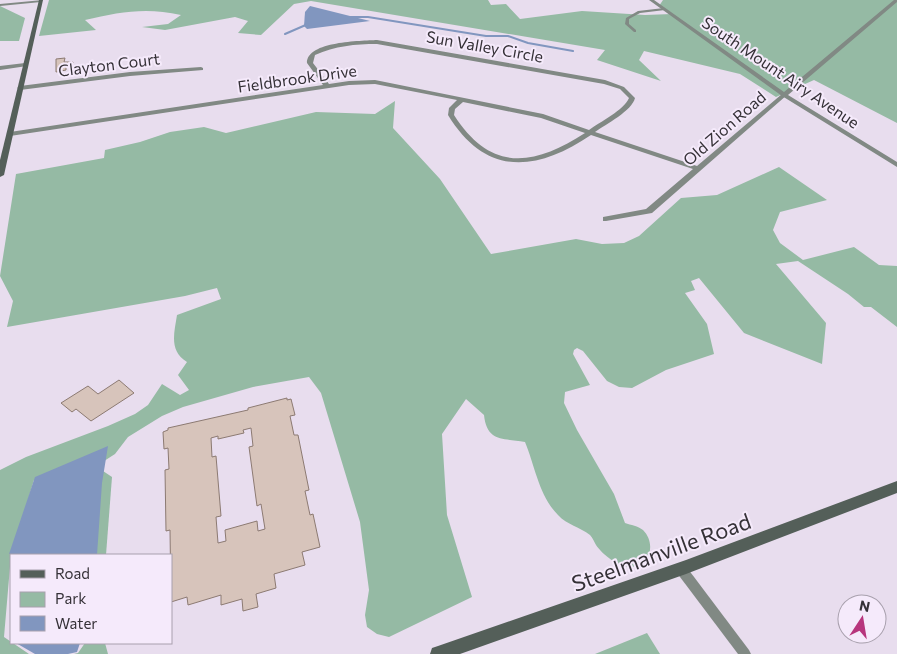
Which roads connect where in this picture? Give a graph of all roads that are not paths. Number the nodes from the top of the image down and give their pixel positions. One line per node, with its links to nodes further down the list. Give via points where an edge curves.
1 (22, 0): 5 (street)
2 (41, 0): 5 (street); 8 (main road)
3 (651, 0): 6 (street, South Mount Airy Avenue)
4 (897, 0): 13 (street, Old Zion Road)
5 (0, 3)
6 (664, 9): 7 (lane, via 639,12 627,19 627,24); 13 (street, South Mount Airy Avenue)
7 (635, 32)
8 (25, 65): 9 (street); 12 (main road)
9 (0, 68)
10 (201, 68): 12 (street, Clayton Court)
11 (327, 86): 14 (street, Fieldbrook Drive, via 379,83); 15 (street, Sun Valley Circle, via 310,63 313,54 336,46 377,42 605,82 627,91 632,98 628,105); 16 (street, Fieldbrook Drive)
12 (20, 88): 16 (main road)
13 (784, 95): 18 (street, South Mount Airy Avenue); 19 (street, Old Zion Road)
14 (462, 99): 15 (street, Fieldbrook Drive, via 543,116); 15 (street, via 450,111 454,119 475,146 498,156 542,158)
15 (590, 131): 19 (street, Fieldbrook Drive)
16 (10, 134): 17 (main road)
17 (2, 154): 20 (main road)
18 (897, 165)
19 (698, 168): 21 (street, Old Zion Road, via 649,211)
20 (0, 175)
21 (606, 219)
22 (897, 487): 23 (main road, Steelmanville Road)
23 (681, 569): 24 (main road, Steelmanville Road); 25 (lane)
24 (438, 654)
25 (745, 654)

